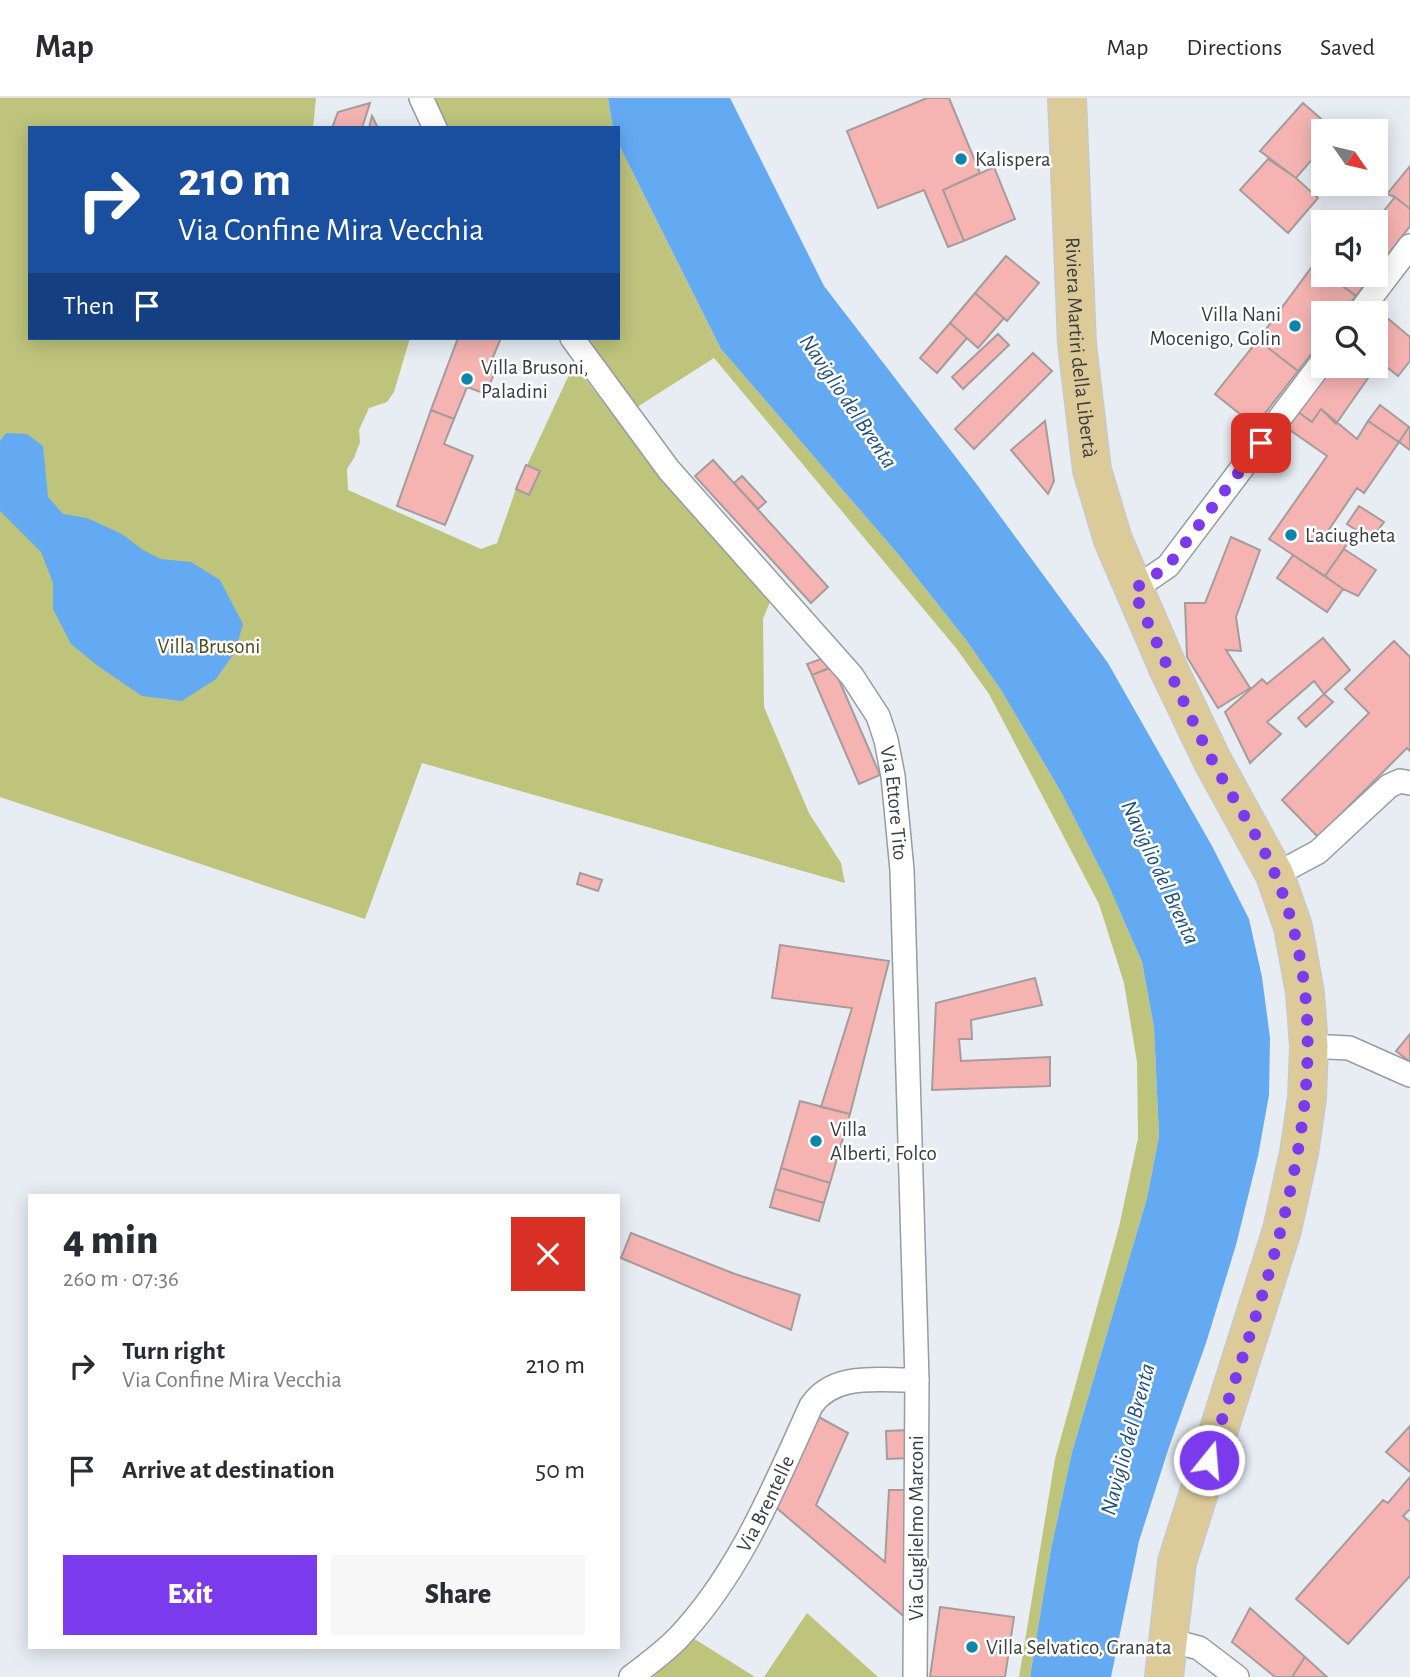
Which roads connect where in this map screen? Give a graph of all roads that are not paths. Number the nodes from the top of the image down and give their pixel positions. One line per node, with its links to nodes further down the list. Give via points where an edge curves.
1 (421, 98): 3 (street)
2 (1067, 98): 8 (main road, Riviera Martiri della Libertà, via 1083,407 1092,470)
3 (434, 126)
4 (1410, 246): 5 (street)
5 (1368, 301)
6 (573, 340): 13 (street, Via Ettore Tito, via 669,470 852,676 878,716 893,776 902,870)
7 (1311, 377): 8 (street, via 1168,566)
8 (1133, 590): 10 (main road, Riviera Martiri della Libertà, via 1212,760)
9 (1410, 783): 10 (street, via 1389,786 1318,852)
10 (1275, 875): 11 (main road, Riviera Martiri della Libertà, via 1293,927)
11 (1309, 1046): 12 (street, via 1349,1048); 14 (main road, Riviera Martiri della Libertà, via 1303,1126 1282,1230 1177,1562)
12 (1410, 1075)
13 (917, 1380): 15 (street, Via Brentelle, via 843,1382 820,1395 750,1539 710,1600 676,1640); 16 (street, Via Guglielmo Marconi)
14 (1169, 1640): 17 (main road, Riviera Martiri della Libertà); 18 (street, via 1199,1648)
15 (631, 1677)
16 (915, 1677)
17 (1164, 1677)
18 (1237, 1677)

